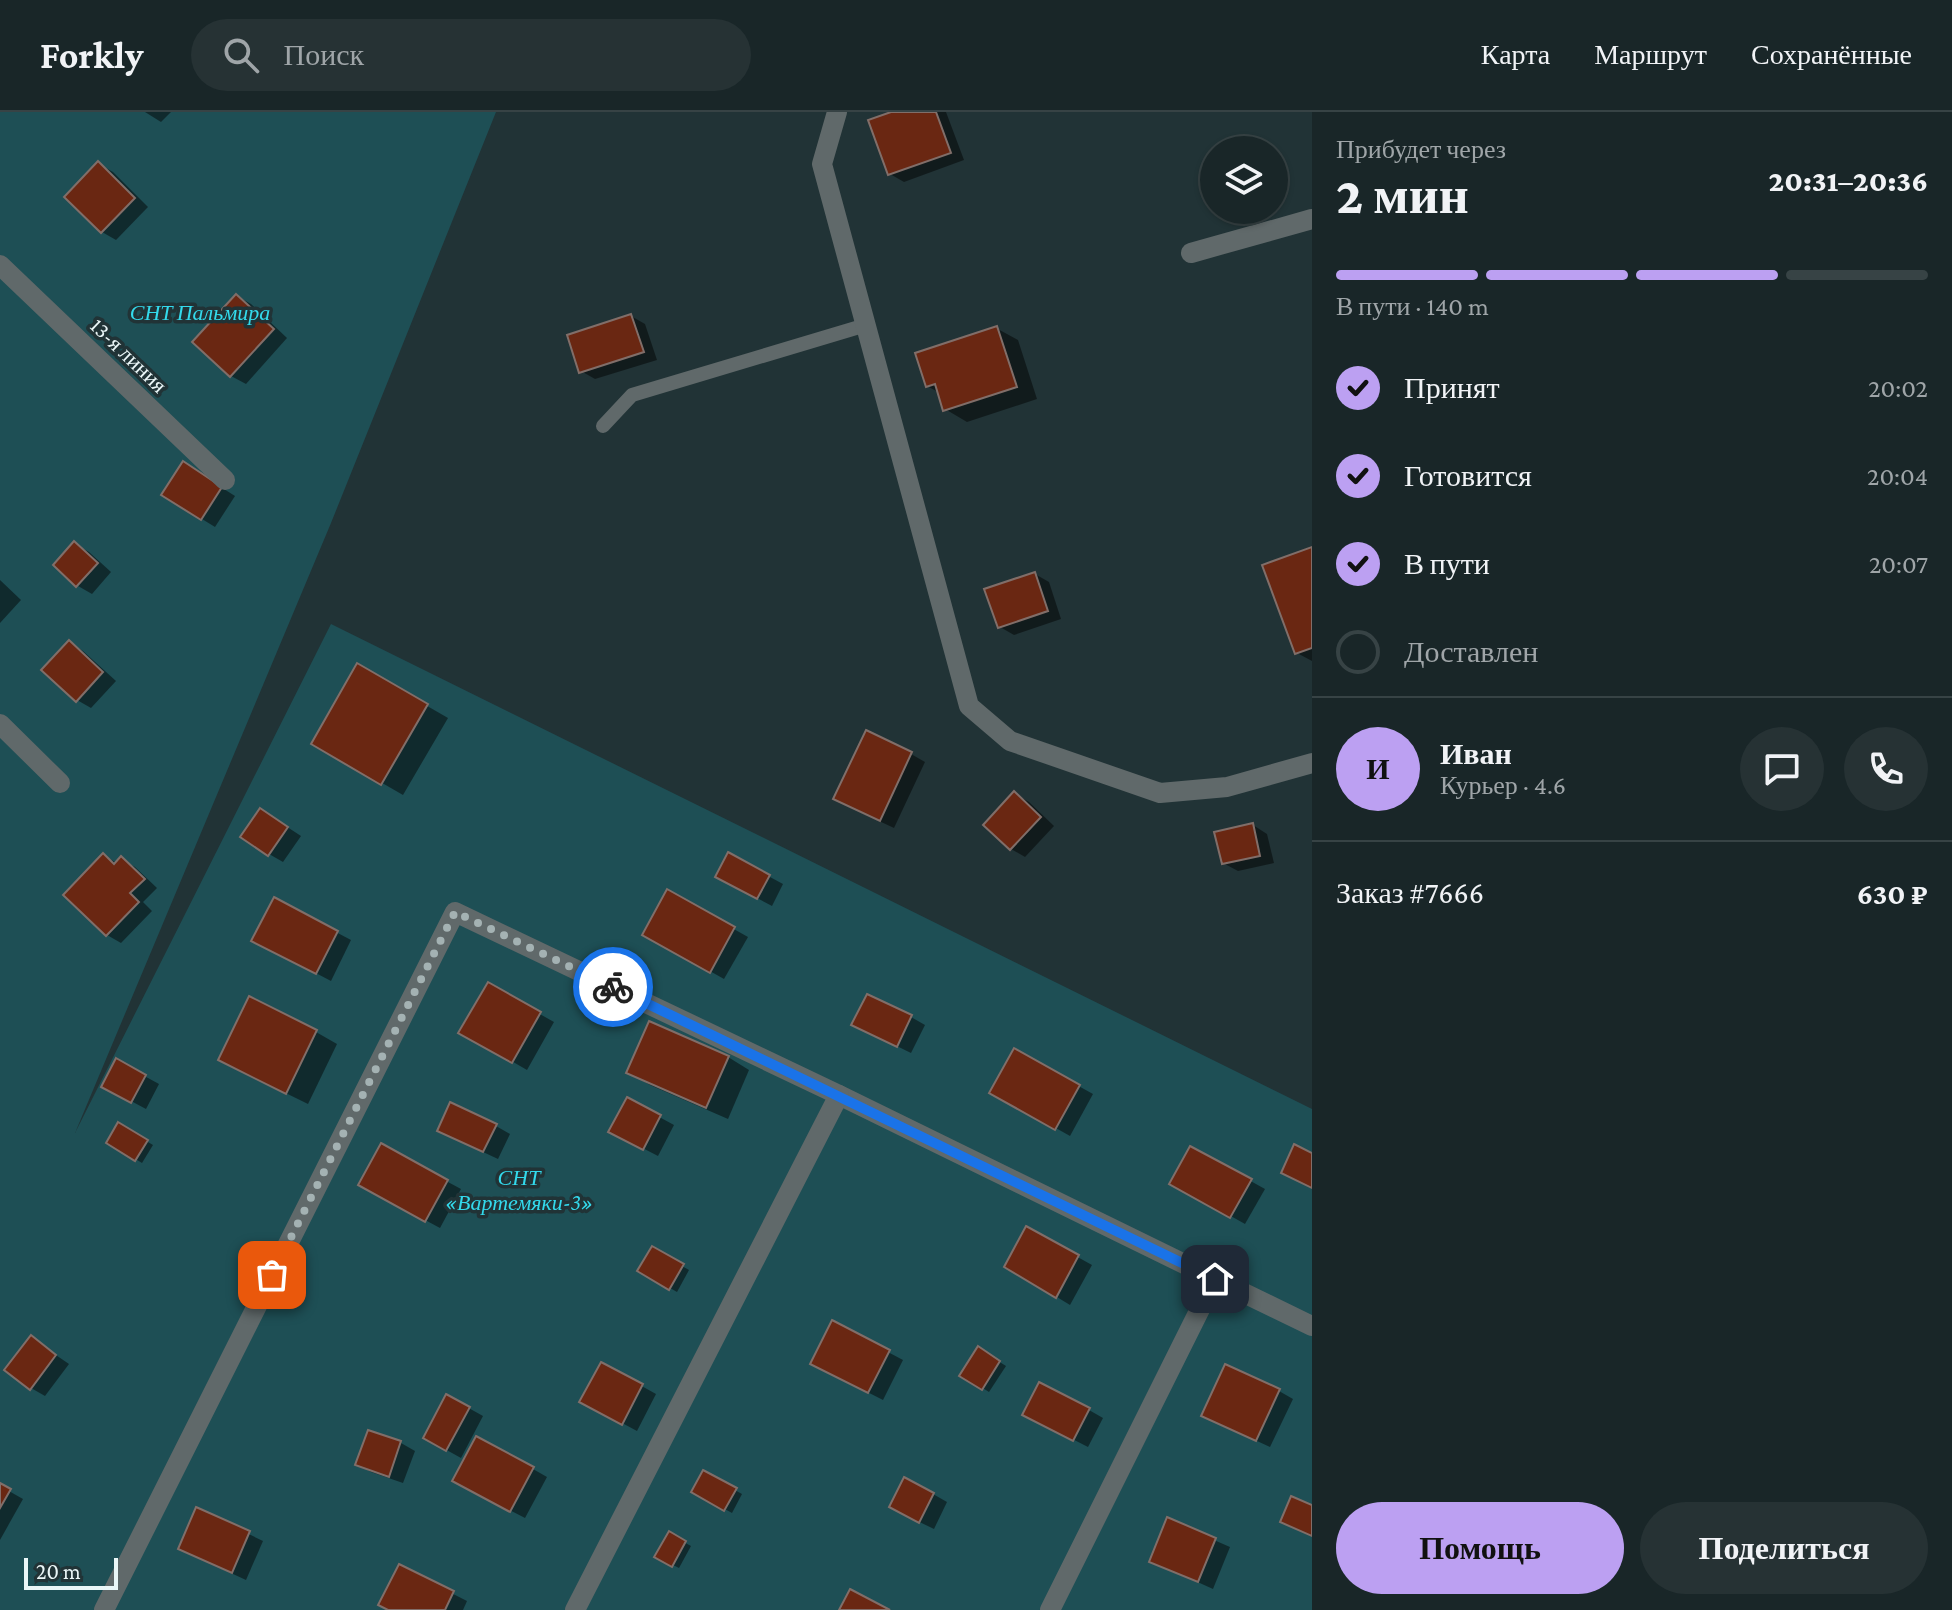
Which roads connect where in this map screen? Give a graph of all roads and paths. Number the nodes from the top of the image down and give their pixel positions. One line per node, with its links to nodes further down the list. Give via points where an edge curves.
1 (837, 112): 5 (street, via 822,164)
2 (1312, 219): 3 (street)
3 (1191, 253)
4 (0, 265): 7 (street, 13-я линия)
5 (866, 325): 6 (lane, via 632,395); 9 (street, via 969,706 1010,741 1160,793 1227,787)
6 (603, 426)
7 (225, 480)
8 (0, 724): 10 (street)
9 (1312, 763)
10 (60, 783)
11 (839, 1095): 12 (street); 14 (street, via 455,912); 15 (street)
12 (1215, 1279): 13 (street); 16 (street)
13 (1312, 1326)
14 (104, 1610)
15 (575, 1610)
16 (1050, 1610)

